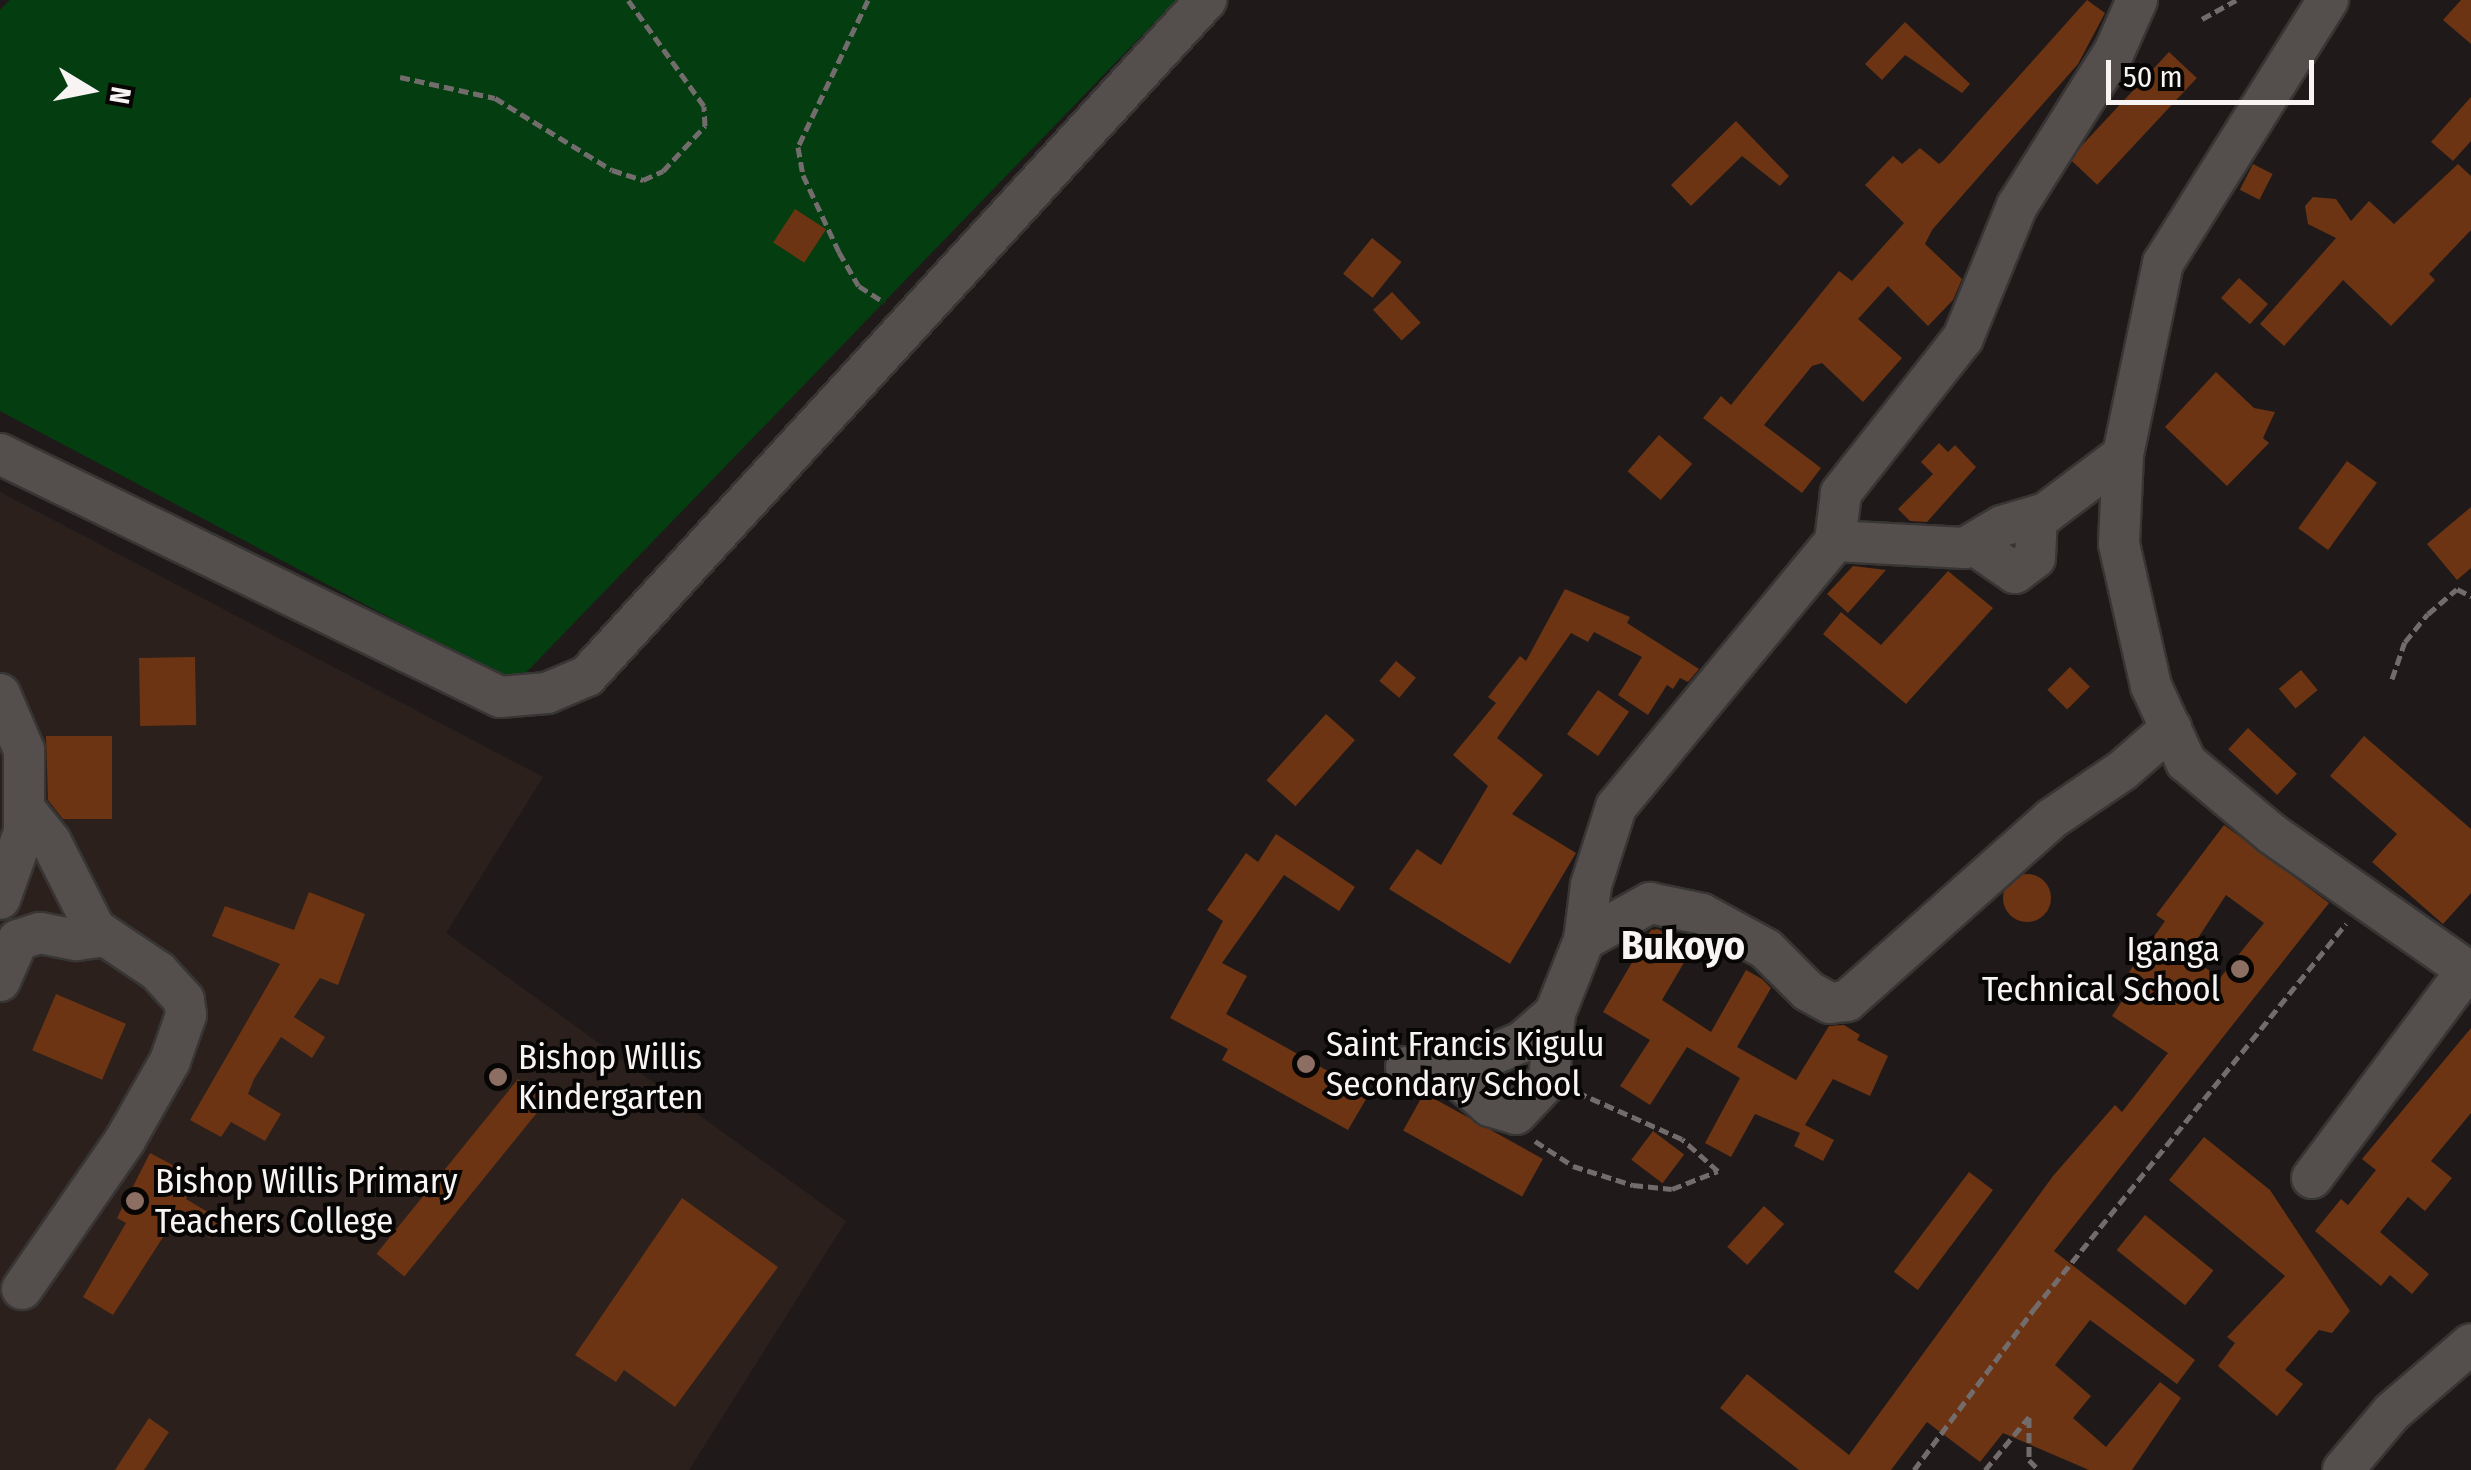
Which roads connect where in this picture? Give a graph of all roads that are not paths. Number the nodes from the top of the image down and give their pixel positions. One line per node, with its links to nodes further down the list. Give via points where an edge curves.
1 (1206, 0): 4 (street, via 587,676 547,693 500,697)
2 (2137, 0): 6 (street, via 2114,52 2017,206 1963,338 1841,492)
3 (2328, 0): 5 (street, via 2164,263)
4 (0, 454)
5 (2123, 455): 6 (street, via 2037,516 1972,544 1917,548); 8 (street, via 2120,544 2151,686)
6 (1836, 541): 12 (street, via 1616,807 1591,886)
7 (0, 694): 9 (street, via 24,750)
8 (2170, 728): 12 (street, via 2051,819 1847,1002 1830,1003 1808,992 1766,949 1702,914 1650,903); 13 (street, via 2186,762 2272,834)
9 (24, 808): 10 (street, via 24,832); 11 (street, via 52,842 79,901)
10 (0, 899)
11 (105, 936): 14 (street, via 78,940 40,932 18,940); 19 (street, via 160,972 184,1000 186,1015 170,1061 125,1140)
12 (1584, 940): 15 (street)
13 (2469, 972): 18 (street)
14 (0, 980)
15 (1554, 1013): 17 (street, via 1522,1042 1463,1067); 17 (street, via 1549,1079 1516,1114 1490,1106)
16 (1406, 1067): 17 (street)
17 (1445, 1067)
18 (2312, 1178)
19 (22, 1289)
20 (2471, 1344): 21 (street, via 2392,1412)
21 (2343, 1470)

